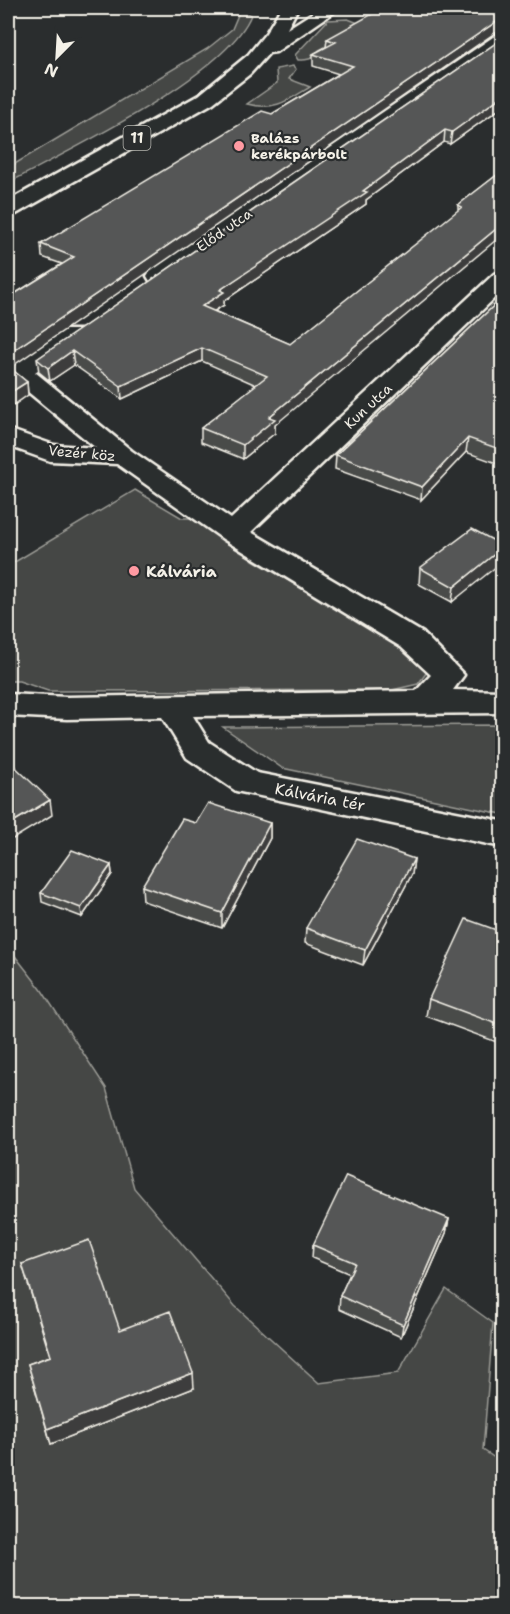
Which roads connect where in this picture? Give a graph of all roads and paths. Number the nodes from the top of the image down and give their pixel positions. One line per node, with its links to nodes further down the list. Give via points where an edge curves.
1 (290, 8): 4 (street, 11)
2 (331, 8): 4 (street)
3 (502, 39): 7 (street, Előd utca)
4 (259, 55): 5 (street, 11, via 235,79 206,99)
5 (8, 209)
6 (502, 279): 12 (street, Kun utca)
7 (136, 291)
8 (87, 325): 9 (street)
9 (13, 370): 11 (street)
10 (8, 437): 11 (street, Vezér köz, via 50,453)
11 (123, 457): 12 (street)
12 (233, 533): 13 (street, via 412,640 449,675)
13 (424, 701): 14 (street); 15 (street)
14 (502, 702)
15 (170, 704): 16 (street, via 67,708); 17 (street, Kálvária tér, via 198,750 248,783)
16 (8, 705)
17 (502, 834)

